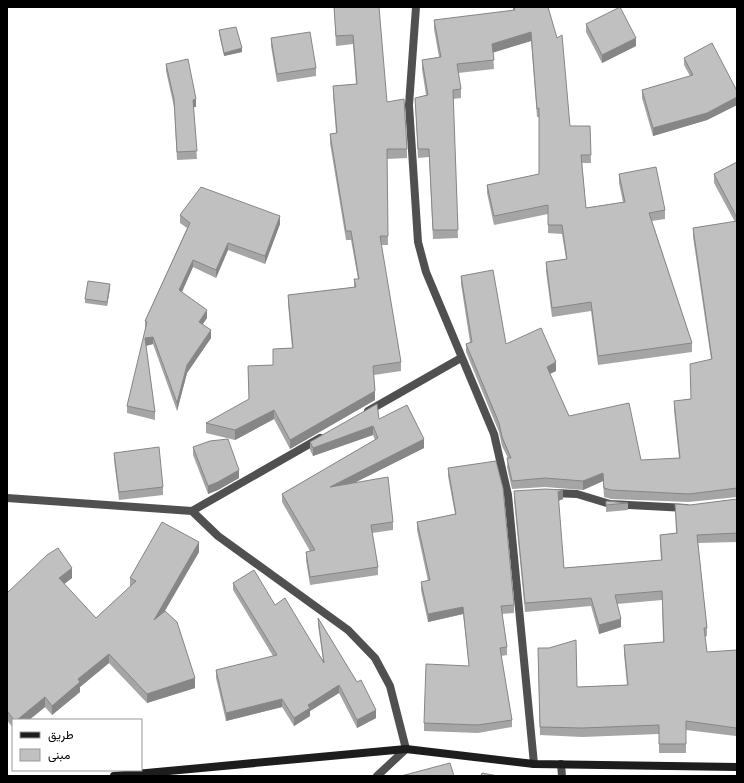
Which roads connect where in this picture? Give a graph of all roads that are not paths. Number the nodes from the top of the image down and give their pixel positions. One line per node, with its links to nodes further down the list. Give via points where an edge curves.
1 (416, 7): 2 (street, via 409,105 418,242 426,272)
2 (461, 358): 3 (street); 10 (street, via 494,434 512,495)
3 (358, 417)
4 (330, 432): 8 (street)
5 (545, 492): 7 (street, via 577,494 610,504)
6 (7, 498): 8 (street)
7 (696, 507)
8 (192, 511): 9 (street, via 218,536 348,630 375,658 390,686)
9 (406, 748): 10 (street); 13 (street); 14 (street)
10 (534, 764): 11 (street)
11 (561, 764): 12 (street); 15 (street)
12 (737, 767)
13 (114, 776)
14 (377, 776)
15 (562, 776)

